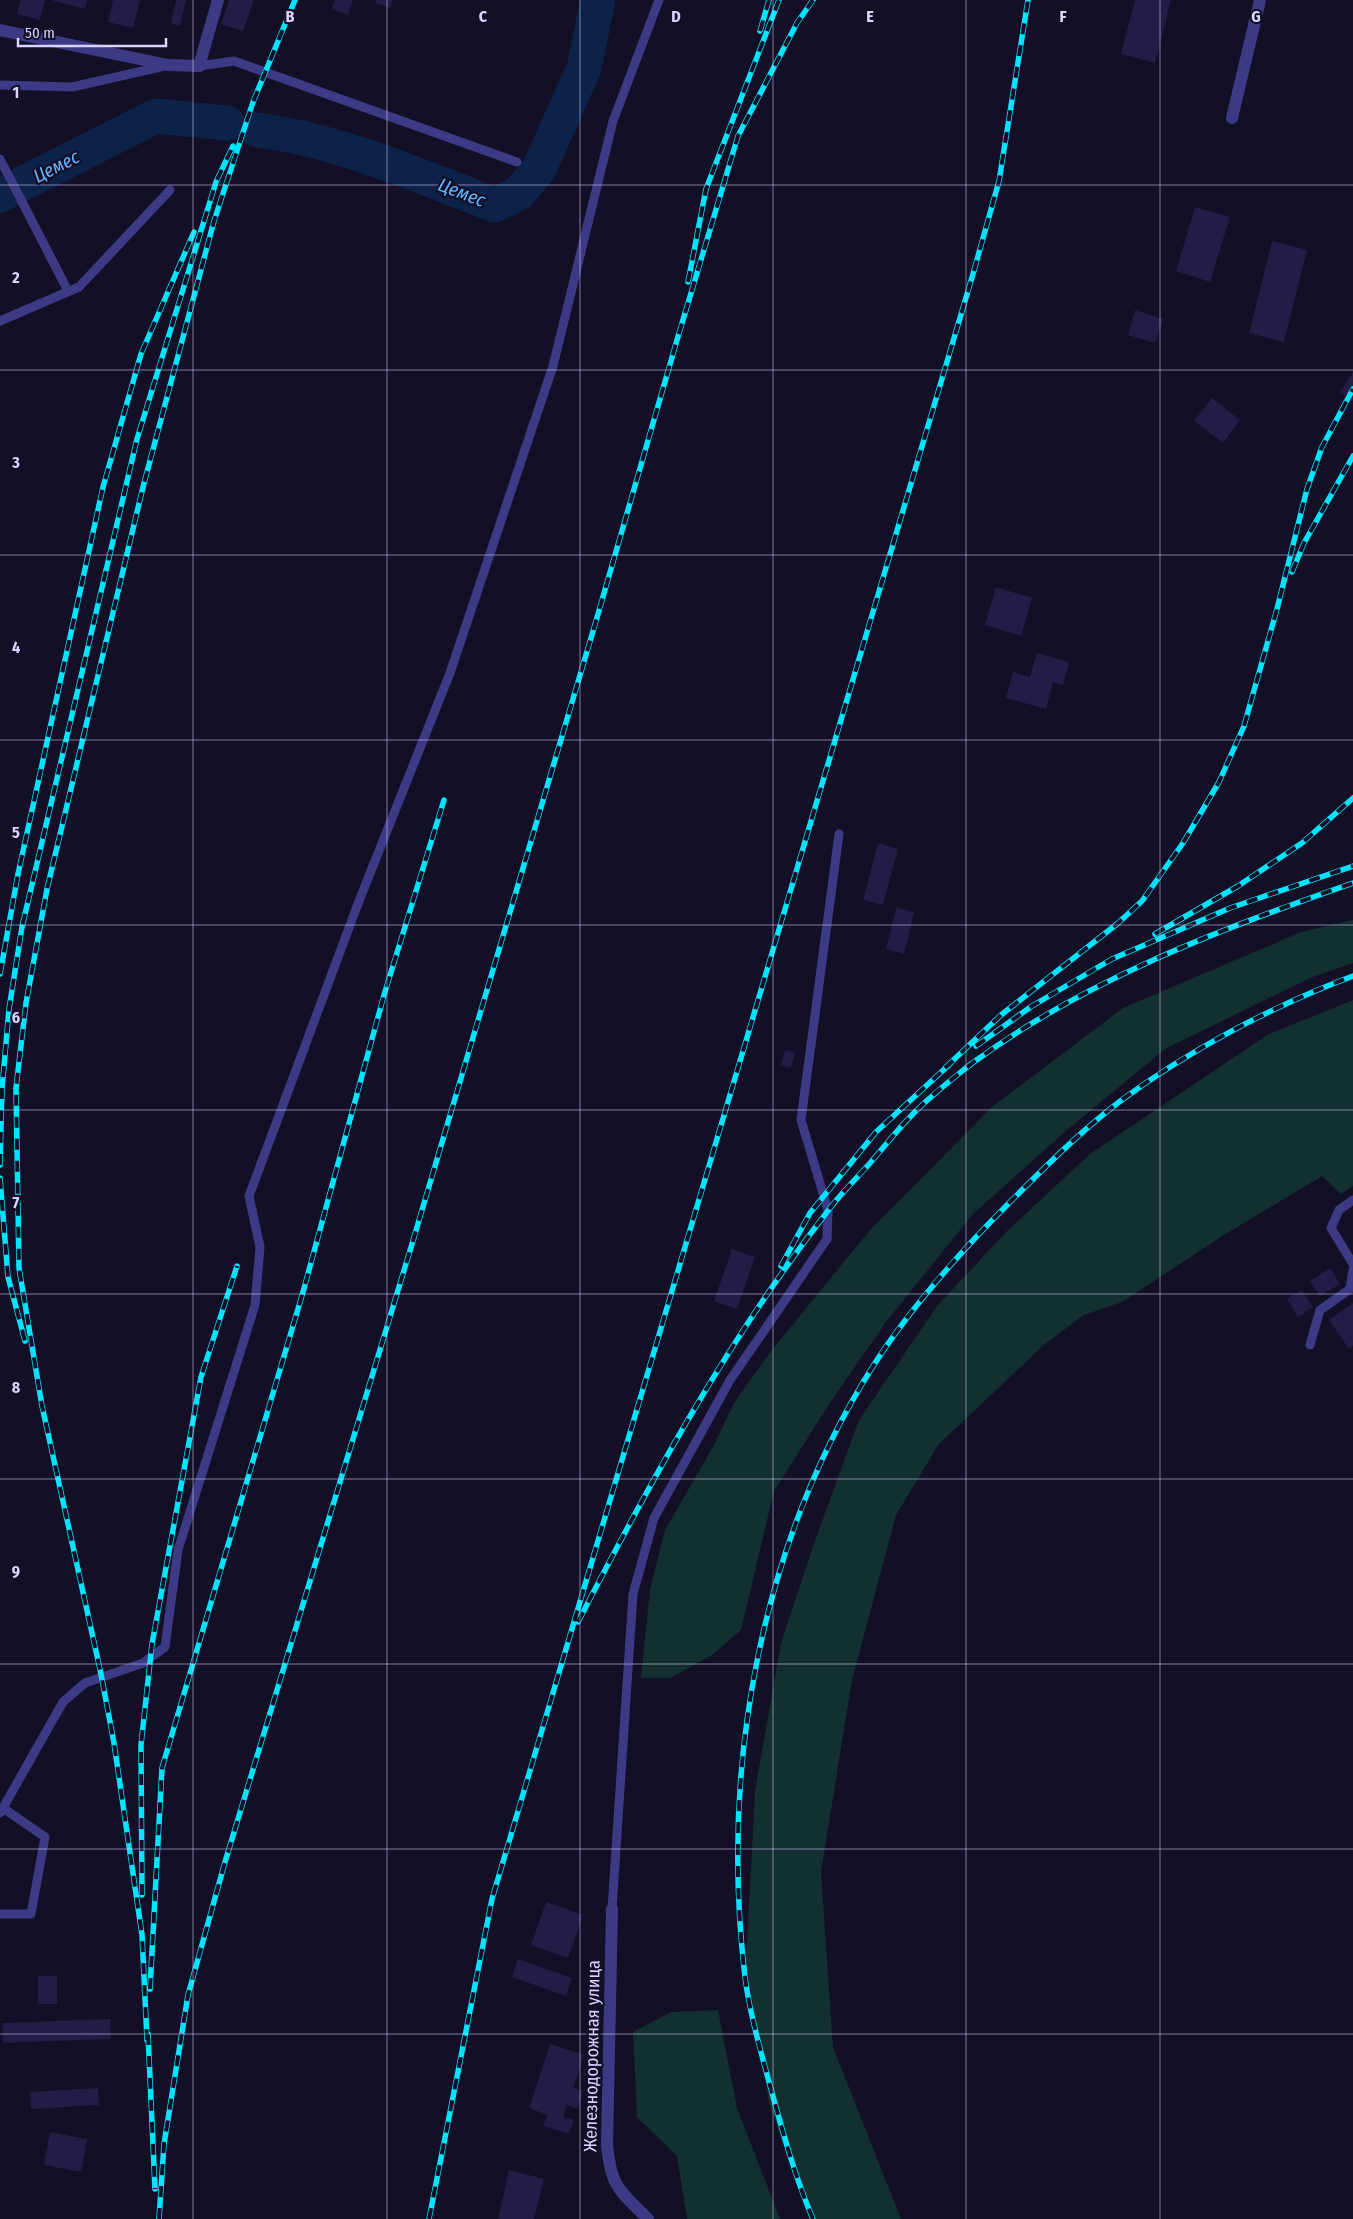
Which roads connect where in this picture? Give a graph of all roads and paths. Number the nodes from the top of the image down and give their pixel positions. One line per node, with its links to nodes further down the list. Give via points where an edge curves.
1 (218, 0): 6 (street)
2 (659, 0): 19 (lane, via 613,121 553,366 450,673 359,901 249,1196 260,1247 255,1306 178,1550 165,1647 143,1663 85,1683 63,1702)
3 (1260, 0): 8 (street)
4 (0, 30): 5 (street)
5 (170, 65): 6 (street); 7 (lane, via 72,87)
6 (199, 66): 10 (lane, via 234,61)
7 (0, 85)
8 (1232, 118)
9 (0, 159): 12 (lane)
10 (517, 162)
11 (170, 190): 12 (lane, via 78,287)
12 (68, 292): 13 (lane)
13 (0, 321)
14 (839, 834): 20 (lane, via 801,1120 828,1210 827,1239 730,1380 654,1518 633,1594)
15 (1353, 1200): 16 (lane, via 1339,1210 1331,1228)
16 (1353, 1264)
17 (1353, 1270): 18 (lane, via 1350,1289 1320,1310)
18 (1310, 1345)
19 (1, 1810): 21 (lane, via 45,1837 31,1914)
20 (612, 1909): 22 (street, Железнодорожная улица, via 609,2170 618,2190)
21 (0, 1914)
22 (648, 2219)

